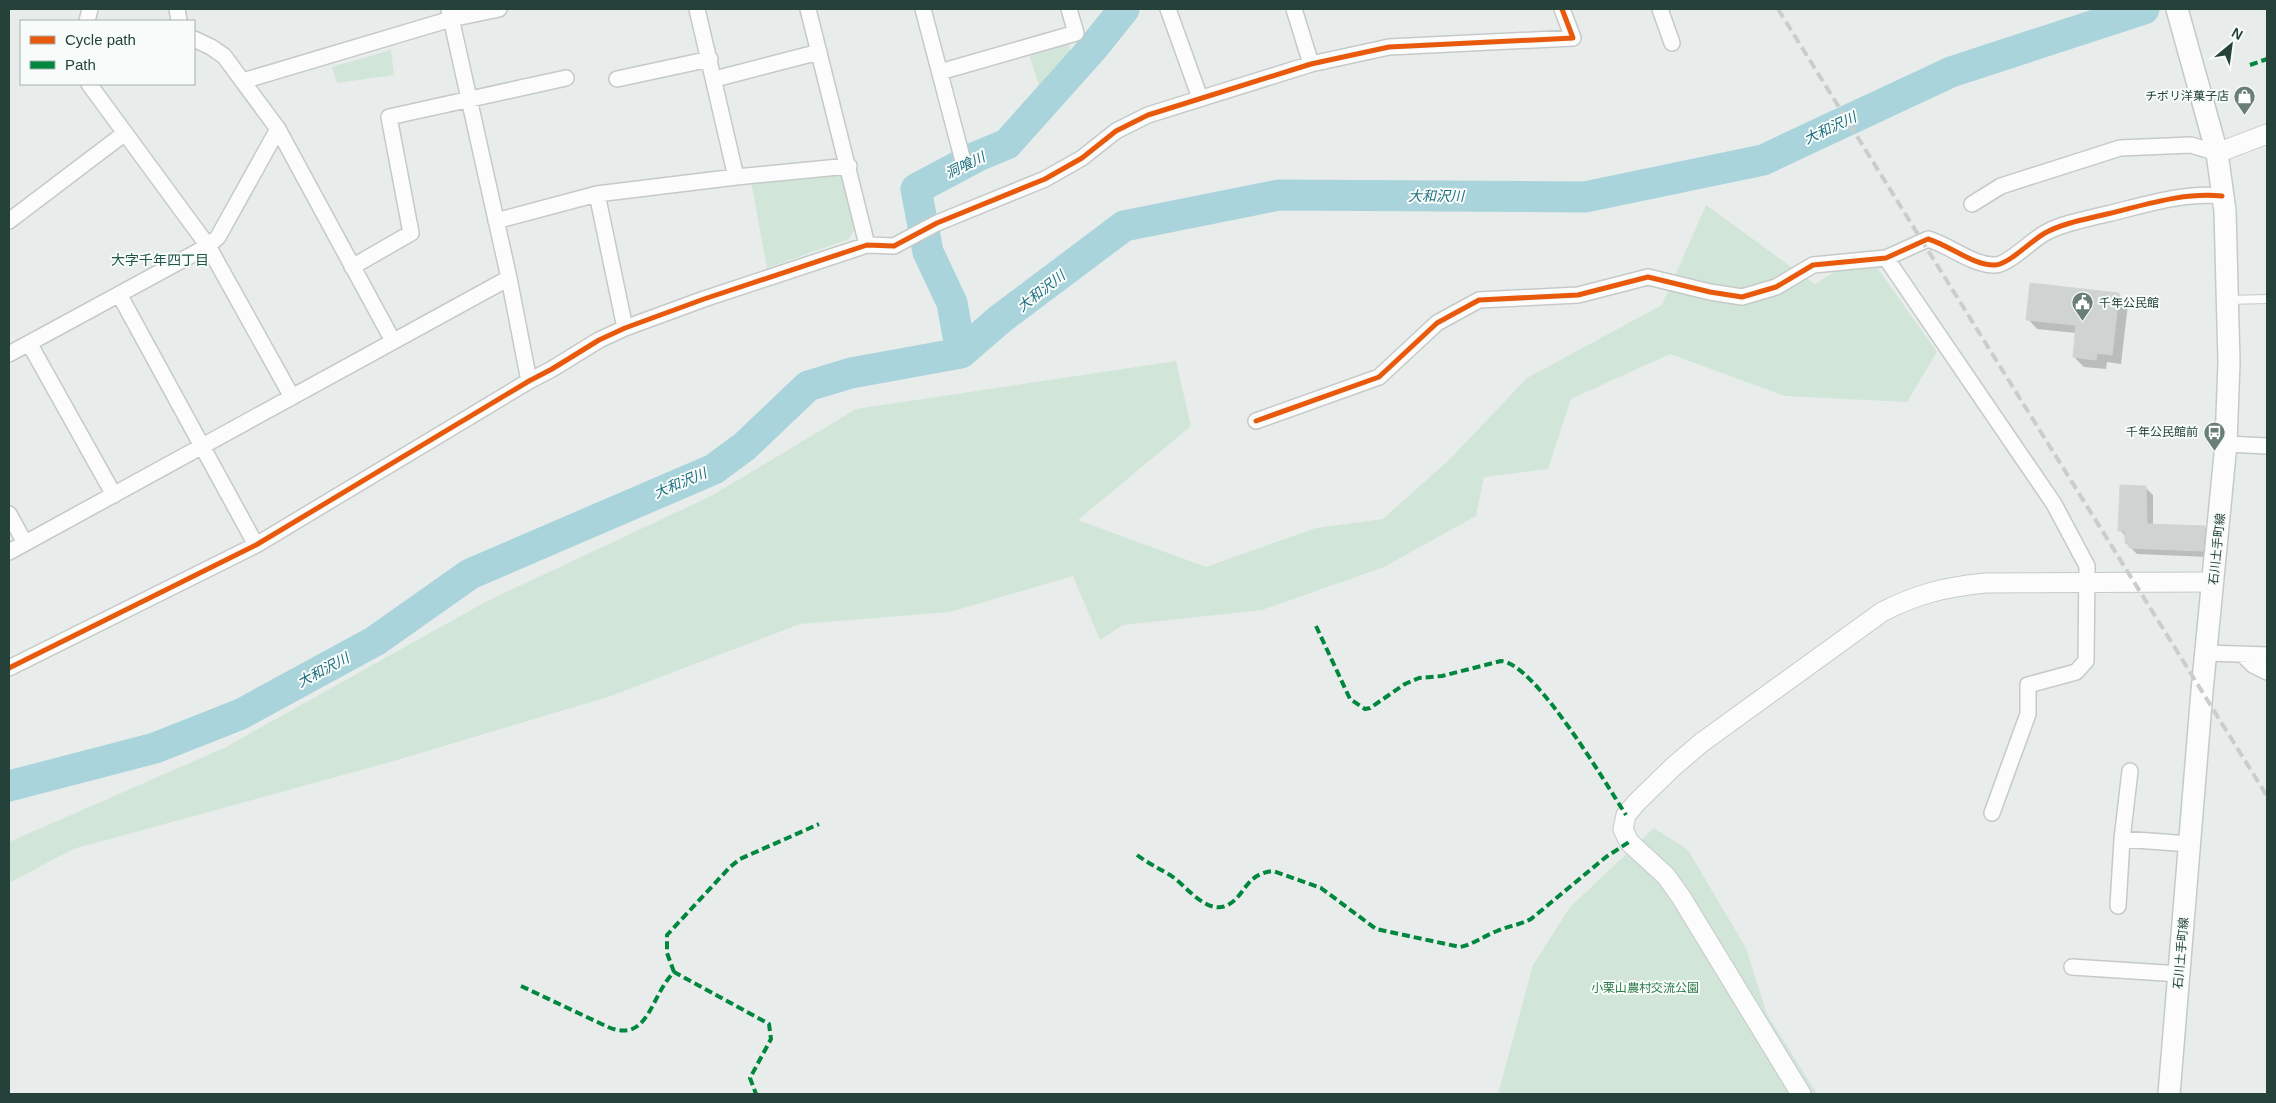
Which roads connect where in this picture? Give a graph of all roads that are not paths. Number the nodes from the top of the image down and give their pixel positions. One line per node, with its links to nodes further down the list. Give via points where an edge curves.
1 (499, 9): 11 (street)
2 (697, 9): 15 (street)
3 (808, 9): 14 (street)
4 (923, 9): 17 (street)
5 (1069, 9): 17 (street, via 1076,33)
6 (1168, 9): 23 (street)
7 (1294, 9): 16 (street)
8 (1562, 9): 16 (street, via 1573,38 1389,47)
9 (1660, 9): 13 (street)
10 (2177, 9): 28 (main road, 石川土手町線)
11 (450, 14): 21 (street); 24 (street)
12 (195, 39): 21 (street, via 224,56)
13 (1672, 43)
14 (819, 52): 20 (street); 30 (street)
15 (710, 59): 19 (street); 20 (street)
16 (1311, 64): 23 (street)
17 (940, 72): 29 (street)
18 (566, 78): 24 (street)
19 (617, 79)
20 (715, 80): 31 (street)
21 (243, 81): 25 (street)
22 (90, 85): 26 (street)
23 (1200, 98): 37 (street, via 1148,114 1116,131 1082,158 1045,179 936,223 894,246)
24 (469, 100): 36 (street); 40 (street, via 389,117 411,233)
25 (278, 129): 38 (street, via 218,236); 40 (street)
26 (125, 133): 35 (street); 38 (street)
27 (2267, 134): 28 (street)
28 (2217, 153): 33 (main road, 石川土手町線); 34 (street, via 2191,145 2120,148 2001,186)
29 (963, 161)
30 (849, 166): 31 (street); 37 (street)
31 (736, 176): 32 (street)
32 (597, 194): 36 (street); 45 (street)
33 (2222, 196): 39 (street, via 2202,194 2162,200 2081,220 2046,232 1997,266 1986,265 1944,243 1928,239); 44 (main road, 石川土手町線)
34 (1972, 204)
35 (9, 221)
36 (496, 221): 41 (street)
37 (867, 245): 45 (street)
38 (208, 246): 42 (street); 50 (street)
39 (1886, 258): 51 (street, via 1813,265 1776,287 1742,297 1648,277 1578,295 1479,300 1437,323 1379,377); 60 (street, via 2054,504 2087,566)
40 (352, 267): 46 (street)
41 (509, 278): 46 (street); 49 (street)
42 (119, 294): 47 (street); 53 (street)
43 (2267, 299): 44 (lane)
44 (2228, 300): 52 (main road, 石川土手町線)
45 (626, 328): 49 (street)
46 (393, 341): 50 (street)
47 (29, 343): 48 (street); 55 (street)
48 (9, 354)
49 (529, 381): 58 (street)
50 (292, 397): 53 (street)
51 (1256, 421)
52 (2226, 444): 54 (street); 61 (main road, 石川土手町線)
53 (202, 446): 55 (street); 58 (street)
54 (2267, 446)
55 (114, 495): 57 (street)
56 (9, 514): 57 (street)
57 (25, 543): 59 (street)
58 (256, 545): 65 (street)
59 (9, 552)
60 (2088, 582): 61 (street); 68 (street, via 2086,660 2076,672 2028,685 2028,714); 74 (street, via 1960,586 1925,593 1882,612 1701,743 1626,815 1623,829 1629,842 1666,876 1681,897)
61 (2214, 582): 62 (main road, 石川土手町線)
62 (2207, 654): 63 (street); 70 (main road, 石川土手町線)
63 (2242, 654): 64 (street); 66 (street)
64 (2267, 655)
65 (9, 668)
66 (2267, 672)
67 (2130, 771): 69 (street)
68 (1992, 813)
69 (2122, 839): 70 (street); 71 (street)
70 (2190, 844): 73 (main road, 石川土手町線)
71 (2118, 906)
72 (2072, 966): 73 (street)
73 (2180, 974): 75 (main road, 石川土手町線)
74 (1801, 1094)
75 (2168, 1094)

